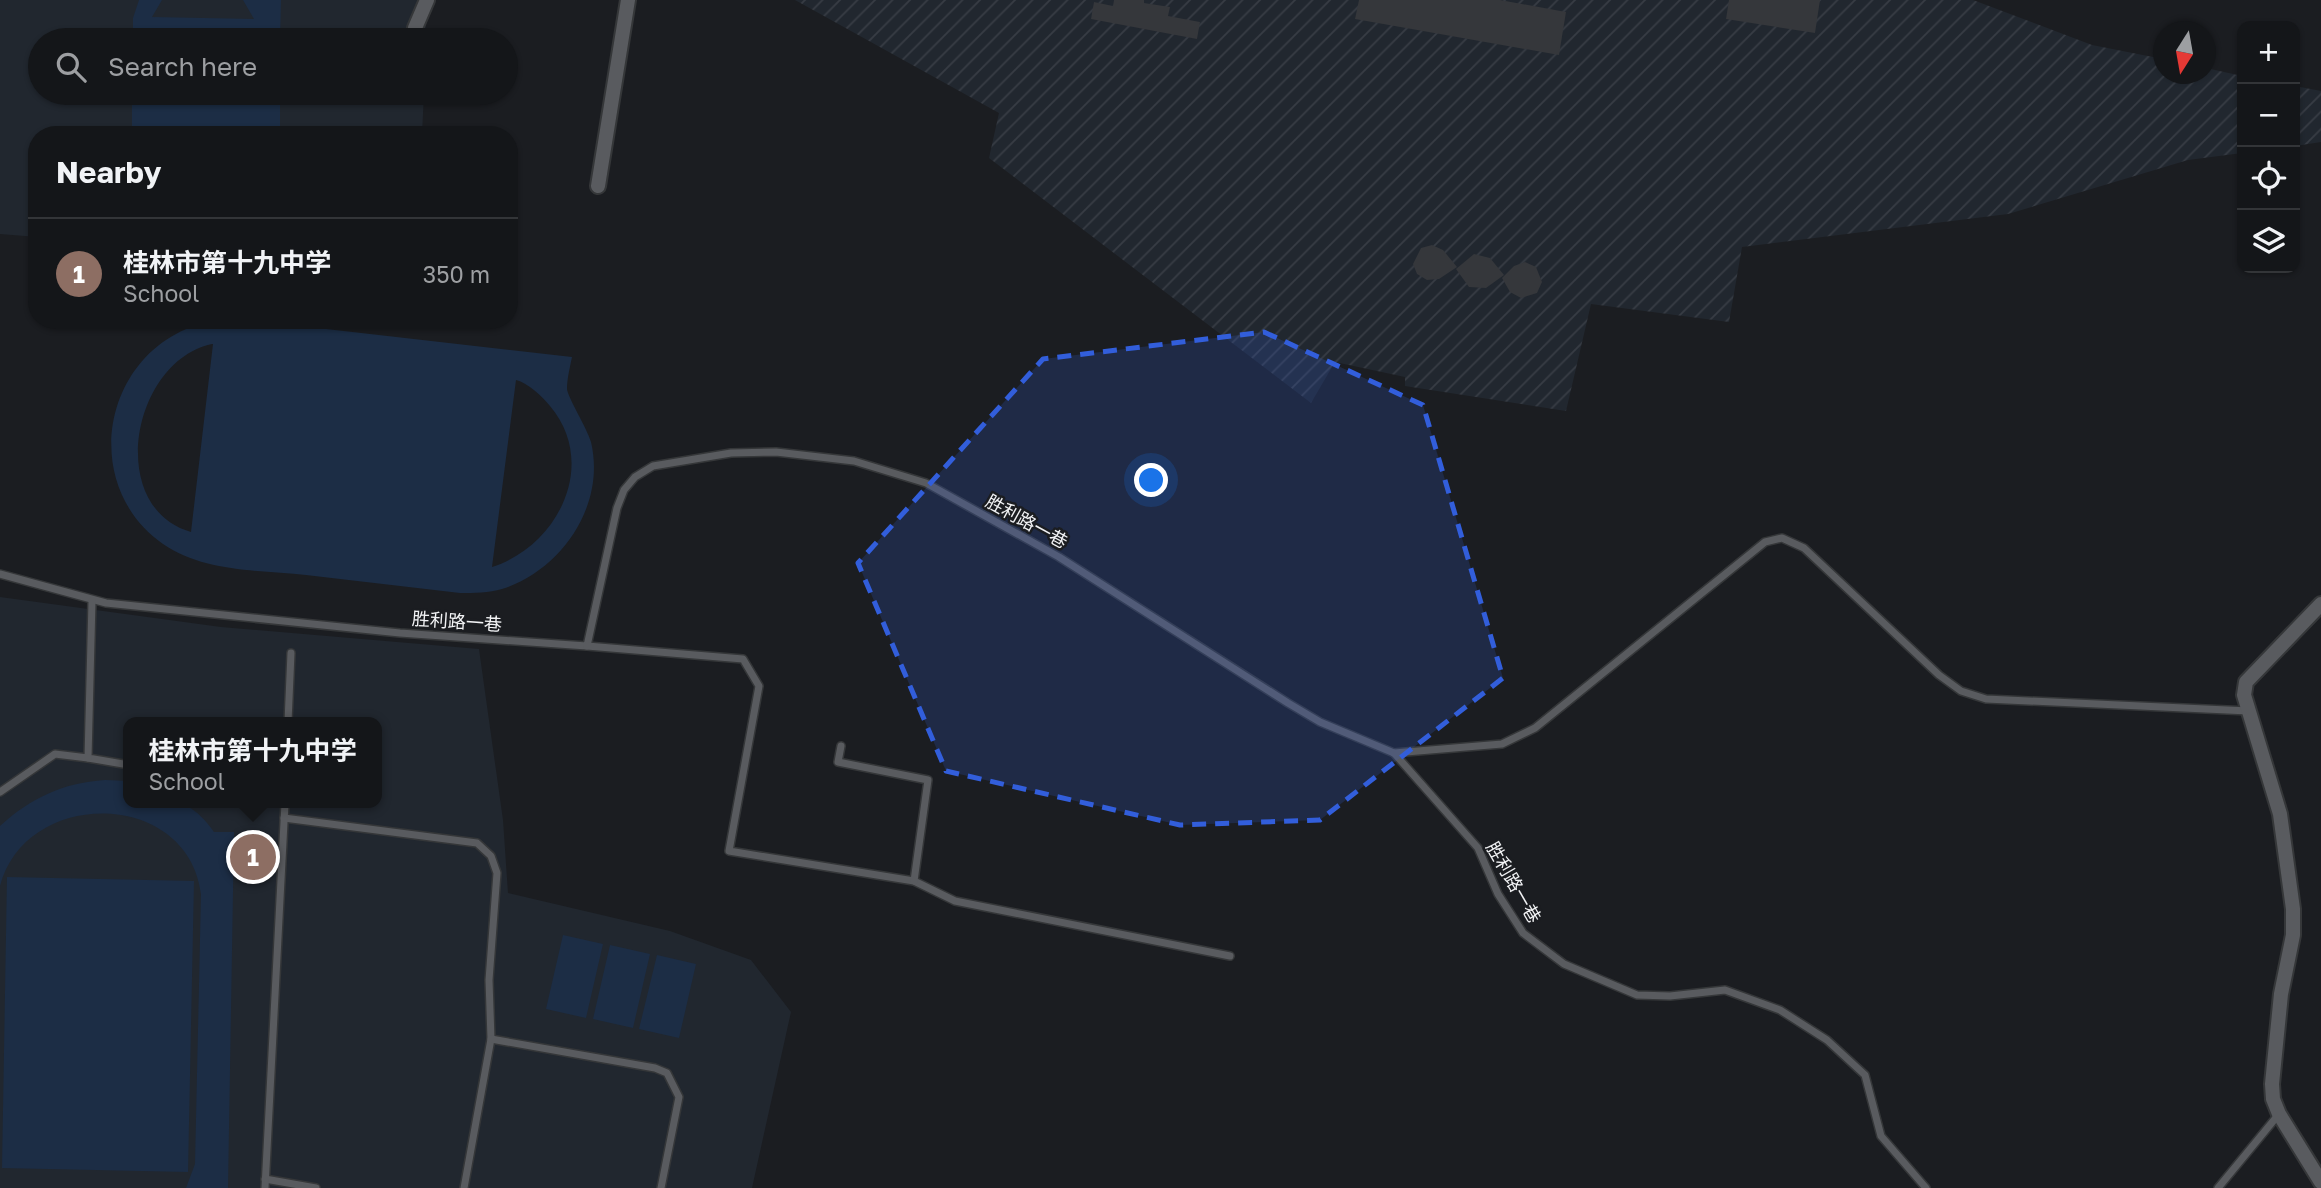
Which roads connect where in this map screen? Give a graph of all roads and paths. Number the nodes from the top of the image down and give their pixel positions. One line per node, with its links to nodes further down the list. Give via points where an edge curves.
1 (427, 0): 3 (street)
2 (628, 0): 4 (street)
3 (415, 28)
4 (598, 186)
5 (0, 574): 6 (lane, 胜利路一巷)
6 (92, 601): 8 (lane, 胜利路一巷, via 400,633); 14 (lane)
7 (2321, 604): 10 (street, via 2246,682)
8 (587, 646): 13 (lane, 胜利路一巷, via 617,508 635,477 653,466 731,453 854,461 926,483 1059,556 1288,704); 19 (lane, via 743,659 759,686 729,850)
9 (291, 653): 11 (lane)
10 (2249, 711): 13 (lane, via 1986,699 1961,691 1804,548 1782,538 1765,542 1535,728 1502,744); 22 (street, via 2280,814 2293,909 2272,1084)
11 (288, 717)
12 (841, 746): 19 (lane, via 838,762 928,780)
13 (1394, 753): 29 (lane, 胜利路一巷, via 1478,848 1498,894 1523,933 1564,964 1637,995 1725,990 1780,1010 1827,1040 1865,1075 1881,1136)
14 (89, 758): 15 (lane); 16 (lane, via 55,754)
15 (123, 764)
16 (0, 793)
17 (285, 808): 18 (lane)
18 (284, 818): 21 (lane, via 477,843 491,856 497,873 489,980); 23 (lane)
19 (915, 881): 20 (lane, via 955,901)
20 (1230, 956)
21 (491, 1039): 27 (lane); 28 (lane, via 667,1073 679,1097)
22 (2278, 1114): 24 (street); 30 (lane)
23 (265, 1178): 25 (lane); 26 (lane)
24 (2321, 1182)
25 (265, 1188)
26 (316, 1188)
27 (464, 1188)
28 (662, 1188)
29 (1926, 1188)
30 (2218, 1188)

